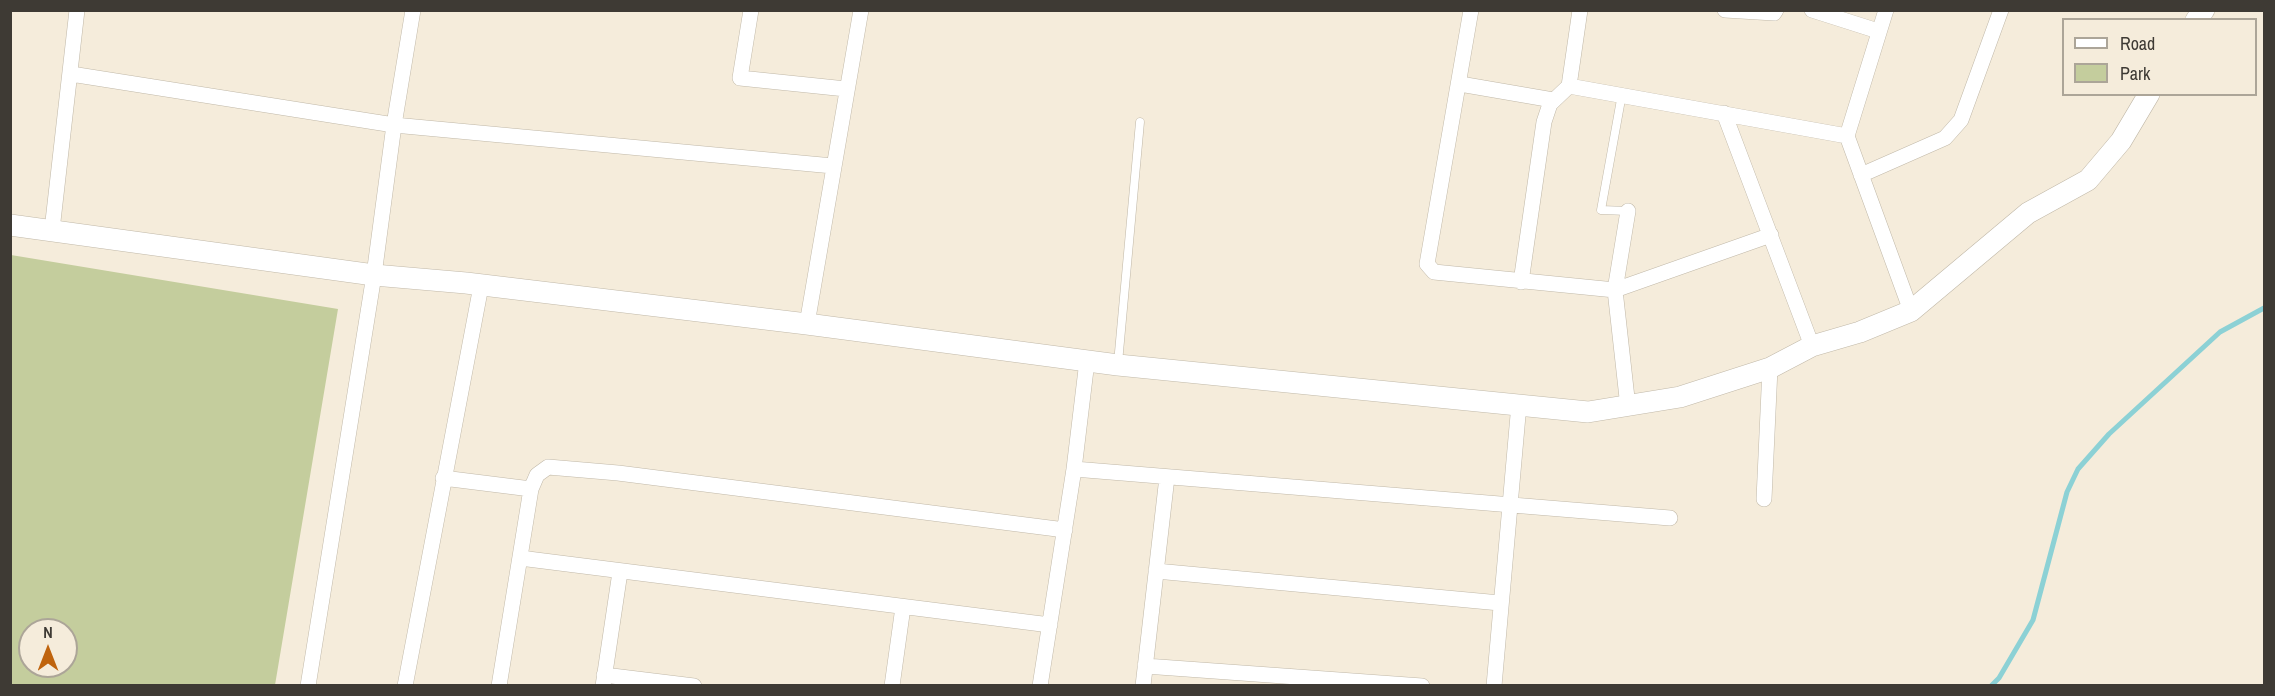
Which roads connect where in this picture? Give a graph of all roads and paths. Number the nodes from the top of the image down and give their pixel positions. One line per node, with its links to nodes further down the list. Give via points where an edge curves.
1 (77, 10): 13 (street)
2 (413, 10): 22 (street)
3 (752, 10): 16 (street, via 740,78)
4 (861, 10): 16 (street)
5 (1471, 10): 14 (street)
6 (1580, 10): 15 (street)
7 (1725, 10): 8 (street, via 1762,15)
8 (1776, 10)
9 (1812, 10): 12 (street)
10 (1886, 10): 12 (street)
11 (2001, 10): 25 (street, via 1955,129 1945,138)
12 (1878, 31): 23 (street)
13 (71, 74): 22 (street); 28 (street)
14 (1460, 84): 19 (street); 31 (street, via 1427,264 1434,272)
15 (1569, 86): 17 (street); 19 (street)
16 (846, 89): 24 (street)
17 (1622, 94): 20 (street); 26 (lane, via 1601,210)
18 (2148, 96): 34 (main road, via 2121,141 2088,180 2028,213)
19 (1553, 100): 31 (street, via 1541,139)
20 (1724, 113): 23 (street); 29 (street)
21 (1140, 122): 38 (lane)
22 (394, 125): 24 (street); 30 (street)
23 (1847, 136): 25 (street)
24 (833, 166): 35 (street)
25 (1861, 175): 34 (street)
26 (1628, 211): 33 (street)
27 (10, 225): 28 (main road)
28 (52, 230): 30 (main road)
29 (1771, 235): 33 (street); 36 (street)
30 (374, 275): 32 (main road); 58 (street)
31 (1521, 282): 33 (street)
32 (480, 286): 35 (main road); 44 (street)
33 (1615, 290): 41 (street)
34 (1911, 311): 36 (main road)
35 (807, 324): 37 (main road)
36 (1812, 346): 39 (main road)
37 (1086, 361): 38 (main road); 42 (street)
38 (1118, 365): 40 (main road)
39 (1770, 368): 41 (main road, via 1680,397); 46 (street)
40 (1519, 404): 41 (main road, via 1588,412); 47 (street)
41 (1628, 407)
42 (1074, 469): 43 (street); 49 (street)
43 (1167, 477): 47 (street); 51 (street)
44 (443, 478): 45 (street); 59 (street)
45 (531, 489): 49 (street, via 537,475 548,467); 50 (street)
46 (1764, 499)
47 (1509, 506): 48 (street); 53 (street)
48 (1670, 518)
49 (1065, 530): 55 (street)
50 (520, 558): 52 (street); 60 (street)
51 (1156, 571): 53 (street); 56 (street)
52 (620, 572): 54 (street); 57 (street)
53 (1500, 603): 66 (street)
54 (903, 607): 55 (street); 62 (street)
55 (1050, 626): 63 (street)
56 (1145, 666): 64 (street); 65 (street)
57 (604, 680): 61 (street)
58 (308, 686)
59 (405, 686)
60 (499, 686)
61 (694, 686)
62 (892, 686)
63 (1040, 686)
64 (1143, 686)
65 (1422, 686)
66 (1494, 686)

